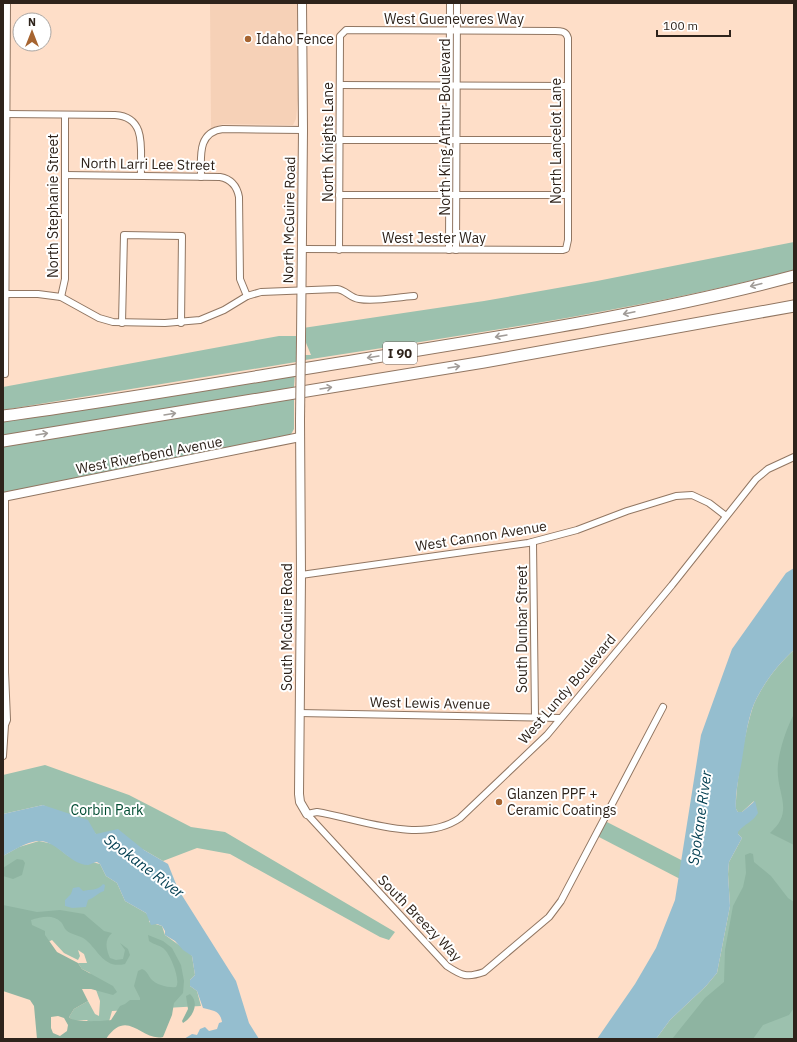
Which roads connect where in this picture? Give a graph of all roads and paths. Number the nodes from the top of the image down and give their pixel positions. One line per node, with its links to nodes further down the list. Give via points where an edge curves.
1 (7, 3): 13 (street)
2 (302, 3): 15 (street, North McGuire Road)
3 (450, 3): 5 (street, North King Arthur Boulevard)
4 (457, 3): 6 (street, North King Arthur Boulevard)
5 (450, 31): 6 (street, West Gueneveres Way); 7 (street, West Gueneveres Way, via 346,30); 10 (street, North King Arthur Boulevard)
6 (457, 31): 8 (street, West Gueneveres Way, via 561,31); 11 (street, North King Arthur Boulevard)
7 (341, 34): 9 (street, North Knights Lane)
8 (566, 34): 12 (street, North Lancelot Lane)
9 (340, 85): 10 (street); 16 (street, North Knights Lane)
10 (450, 86): 11 (street); 18 (street, North King Arthur Boulevard)
11 (457, 86): 12 (street); 19 (street, North King Arthur Boulevard)
12 (568, 86): 17 (street, North Lancelot Lane)
13 (6, 114): 14 (street); 33 (street)
14 (65, 115): 20 (street, North Stephanie Street); 21 (street, via 122,115 132,120 140,134)
15 (303, 130): 22 (street, via 214,131 206,136 202,145); 26 (street, North McGuire Road)
16 (339, 140): 18 (street); 23 (street, North Knights Lane)
17 (568, 140): 19 (street); 25 (street, North Lancelot Lane)
18 (449, 141): 19 (street); 24 (street, North King Arthur Boulevard)
19 (456, 141): 24 (street, North King Arthur Boulevard)
20 (65, 175): 21 (street, North Larri Lee Street); 36 (street, North Stephanie Street, via 65,279)
21 (141, 176): 22 (street, North Larri Lee Street)
22 (201, 177): 34 (street, North Larri Lee Street, via 225,178 233,183 238,192 240,279)
23 (339, 195): 24 (street); 28 (street, North Knights Lane)
24 (452, 195): 25 (street); 29 (street, North King Arthur Boulevard); 30 (street, North King Arthur Boulevard)
25 (568, 195): 27 (street, North Lancelot Lane)
26 (301, 249): 28 (street, West Jester Way); 32 (street, North McGuire Road)
27 (566, 249): 30 (street, West Jester Way)
28 (339, 250): 29 (street, West Jester Way)
29 (449, 250): 30 (street, West Jester Way)
30 (456, 250)
31 (794, 276): 41 (highway, I 90, one-way to 41, via 626,314 421,350)
32 (301, 291): 34 (street, via 264,292); 35 (street, via 341,289 355,298 366,300); 42 (street, North McGuire Road, bridge)
33 (4, 294): 36 (street); 40 (street)
34 (247, 296): 39 (street, via 213,315)
35 (414, 296)
36 (61, 297): 38 (street, via 99,318)
37 (794, 306): 43 (highway, I 90, one-way to 37, via 484,362)
38 (122, 323): 39 (street); 39 (street, via 124,235 182,236)
39 (181, 323)
40 (5, 374)
41 (3, 416)
42 (300, 437): 45 (street, West Riverbend Avenue); 48 (street, South McGuire Road)
43 (3, 441)
44 (794, 457): 46 (street, West Lundy Boulevard, via 768,469 756,479)
45 (4, 497): 53 (street, via 7,720)
46 (726, 516): 47 (street, West Cannon Avenue, via 710,503 692,495 676,496); 52 (street, West Lundy Boulevard, via 672,585)
47 (533, 542): 48 (street, West Cannon Avenue); 51 (street, South Dunbar Street)
48 (301, 575): 50 (street, South McGuire Road)
49 (663, 707): 54 (street, South Breezy Way, via 561,901 549,917 484,972 472,976 459,974 447,966)
50 (299, 713): 51 (street, West Lewis Avenue); 54 (street, South McGuire Road, via 299,798)
51 (535, 717): 52 (street, West Lewis Avenue)
52 (560, 718): 54 (street, West Lundy Boulevard, via 546,735 464,814 447,825 432,830 414,831 317,812)
53 (3, 756)
54 (307, 814)

